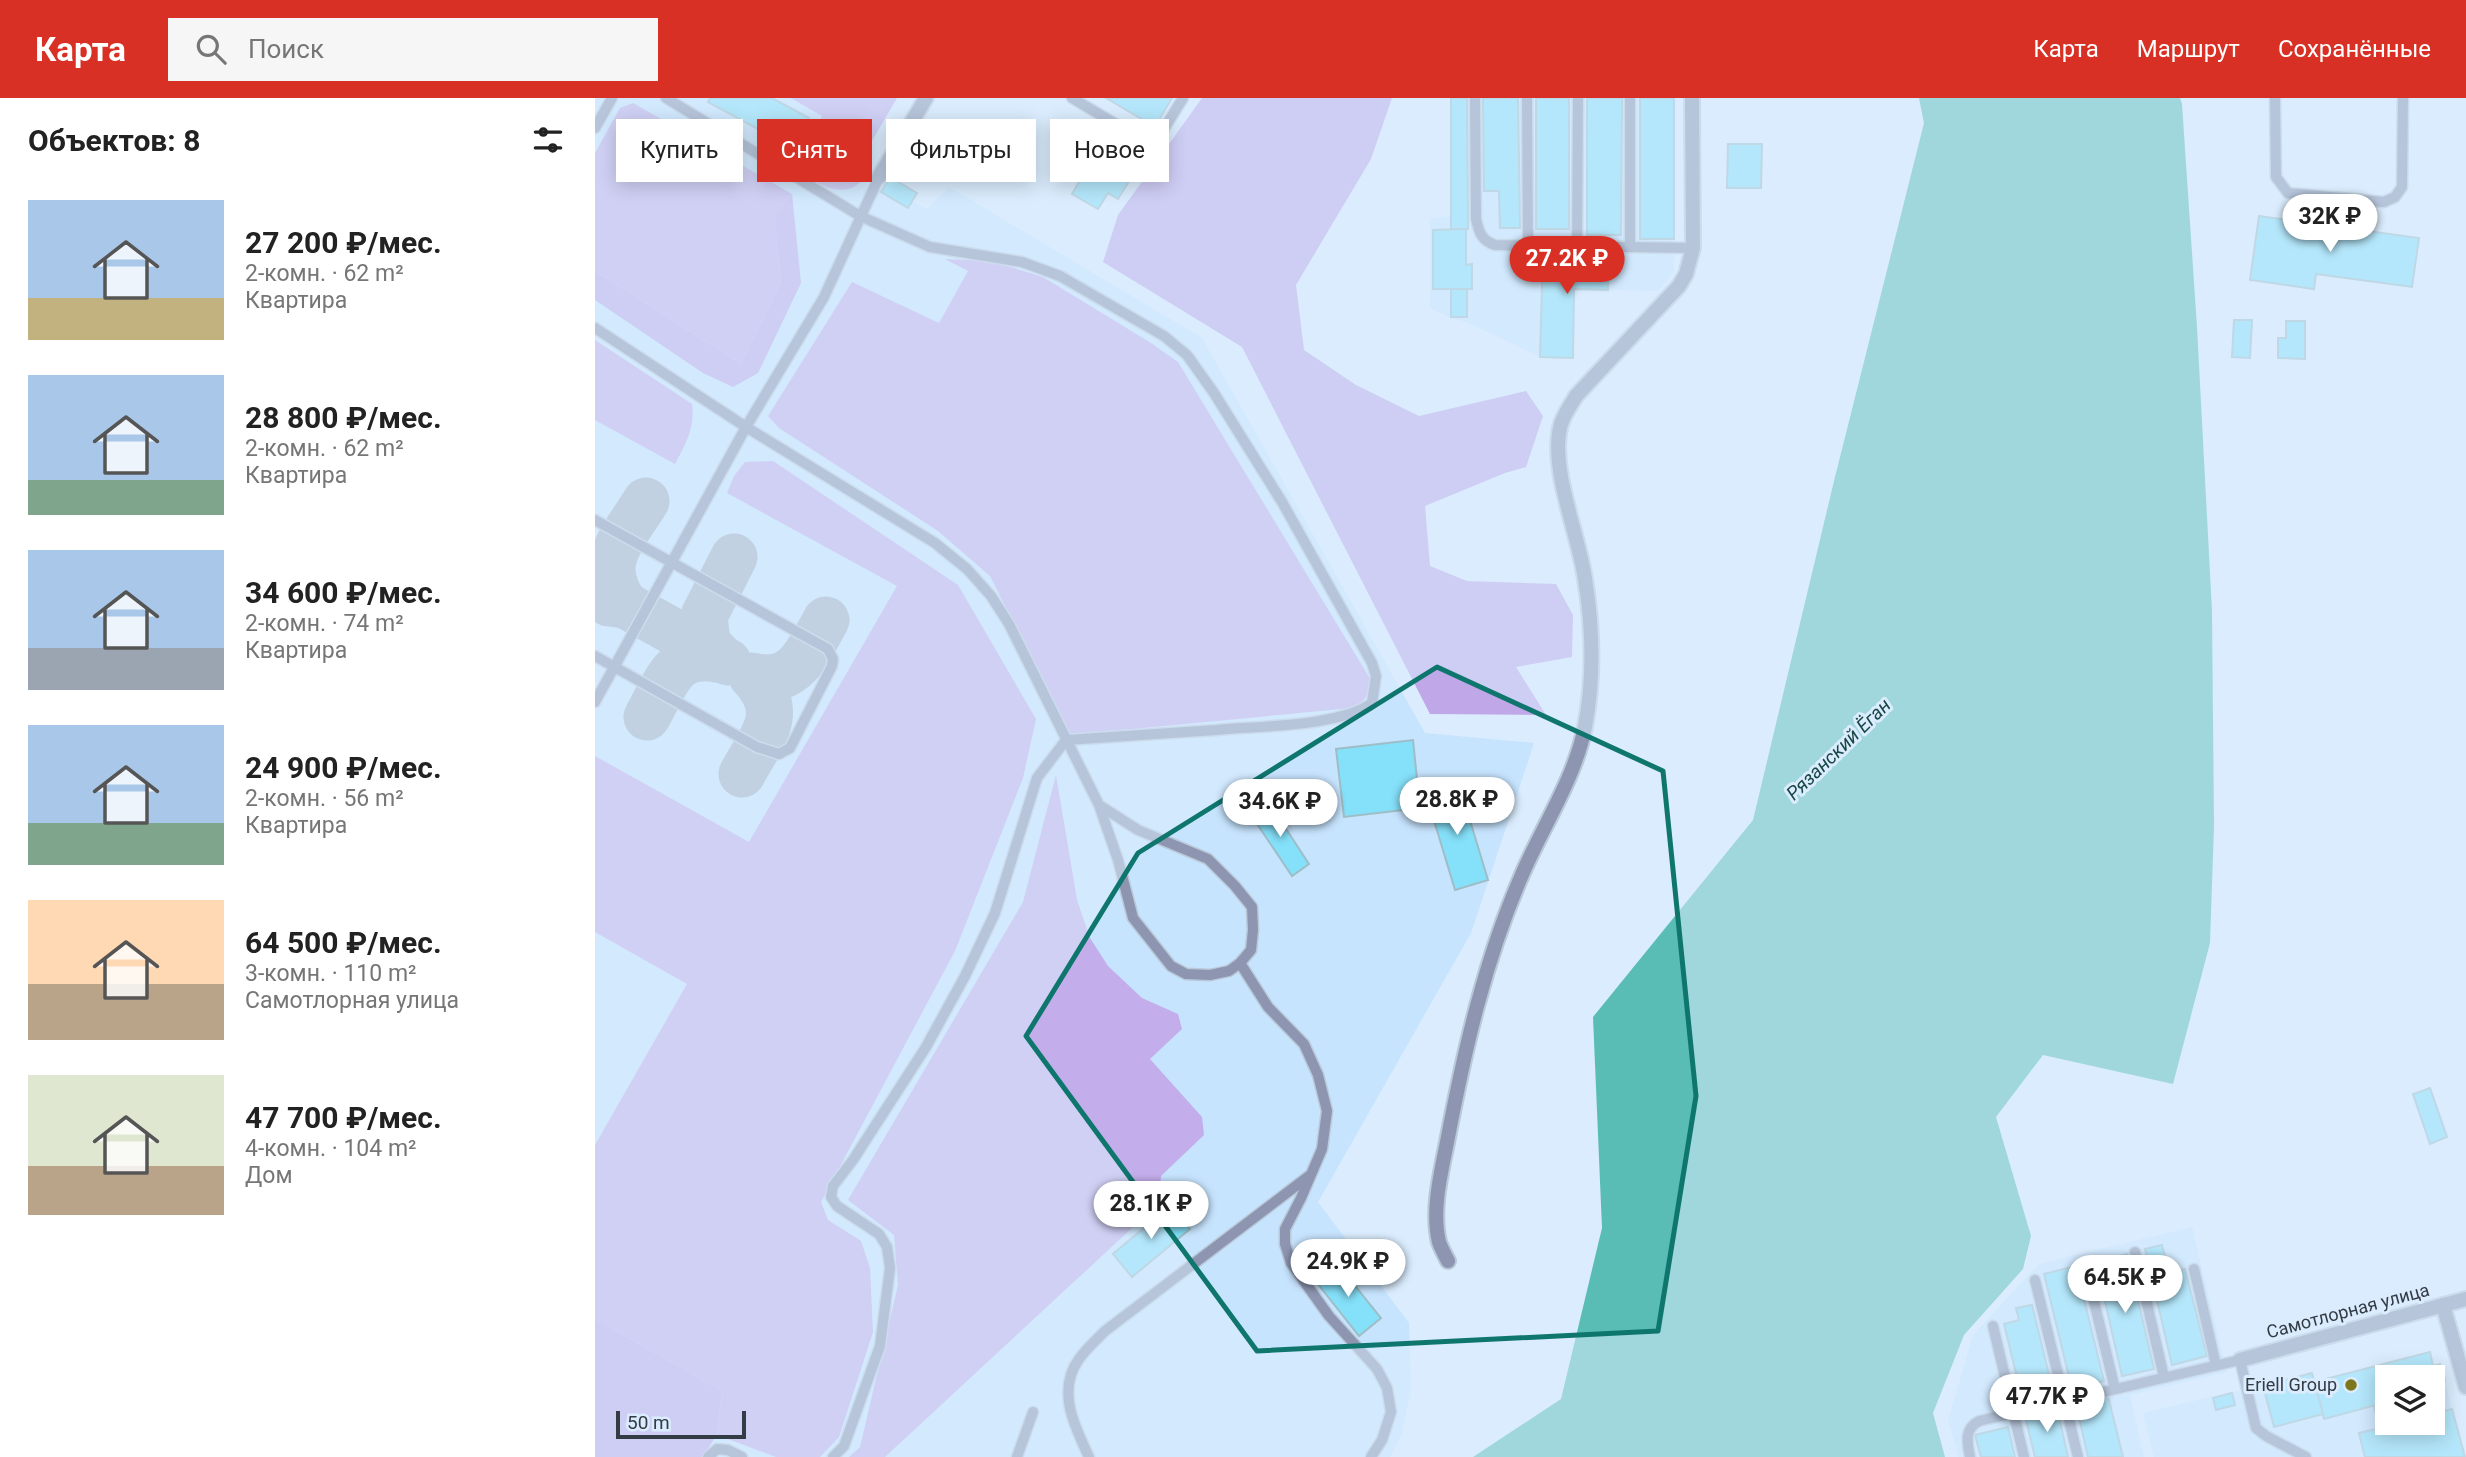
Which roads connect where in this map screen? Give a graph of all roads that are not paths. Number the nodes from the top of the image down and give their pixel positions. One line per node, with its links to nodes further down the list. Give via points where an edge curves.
1 (612, 98): 13 (lane)
2 (666, 98): 15 (lane)
3 (926, 98): 14 (street)
4 (1072, 98): 5 (lane, via 1153,142)
5 (1183, 98)
6 (1475, 98): 16 (lane, via 1479,232 1495,245)
7 (1527, 98): 16 (lane)
8 (1578, 98): 17 (lane)
9 (1629, 98): 18 (lane)
10 (1692, 98): 19 (street)
11 (2275, 98): 12 (lane, via 2275,168 2280,186 2288,193 2384,202 2402,187)
12 (2403, 98)
13 (595, 128)
14 (879, 177): 15 (lane)
15 (860, 216): 21 (lane, via 824,297); 27 (lane, via 930,247 1022,262 1060,276 1164,336 1187,355 1282,502 1373,663 1376,676 1372,703 1339,718)
16 (1528, 246): 17 (lane)
17 (1577, 247): 18 (lane)
18 (1630, 247): 19 (lane)
19 (1693, 248): 32 (street, via 1679,286 1577,396 1559,432 1559,465 1587,589 1591,687 1575,762 1521,877 1471,1027 1440,1178 1439,1242)
20 (595, 328): 21 (lane)
21 (746, 427): 23 (lane); 27 (lane, via 935,543 967,569 1009,624)
22 (595, 520): 23 (lane)
23 (671, 561): 25 (lane); 25 (lane, via 832,654 832,666 790,748 779,754 757,747)
24 (595, 656): 25 (lane)
25 (614, 667): 26 (lane)
26 (595, 702)
27 (1066, 740): 28 (lane); 49 (lane, via 1037,778 995,913 965,976 926,1047 833,1186 831,1197 837,1206 879,1234 887,1247 890,1268 880,1346 844,1446)
28 (1099, 805): 29 (lane, via 1138,830 1208,859 1235,886 1252,908 1251,950); 29 (lane, via 1133,918 1171,966 1186,974 1210,975 1229,971)
29 (1240, 962): 30 (lane, via 1268,1007 1304,1044 1318,1075 1327,1111 1322,1149)
30 (1311, 1175): 51 (lane, via 1104,1331 1077,1361 1069,1383 1070,1414); 52 (lane, via 1285,1229 1285,1244 1291,1263 1329,1316 1377,1369 1387,1388 1391,1412)
31 (2135, 1252): 41 (lane)
32 (1448, 1261)
33 (2085, 1265): 43 (lane)
34 (2194, 1269): 40 (lane)
35 (2035, 1280): 44 (lane)
36 (2466, 1299): 37 (street, Самотлорная улица)
37 (2443, 1305): 39 (street, Самотлорная улица); 42 (street)
38 (1993, 1326): 46 (lane)
39 (2239, 1360): 40 (lane); 56 (lane, via 2256,1428)
40 (2216, 1366): 41 (lane)
41 (2164, 1377): 43 (lane)
42 (2466, 1387)
43 (2115, 1389): 44 (lane)
44 (2064, 1401): 46 (lane); 55 (lane)
45 (1033, 1412): 50 (lane)
46 (2014, 1413): 53 (lane, via 1971,1425); 54 (lane)
47 (708, 1457): 48 (lane, via 717,1449)
48 (742, 1457)
49 (833, 1457)
50 (1017, 1457)
51 (1089, 1457)
52 (1371, 1457)
53 (1970, 1457)
54 (2024, 1457)
55 (2078, 1457)
56 (2306, 1457)

